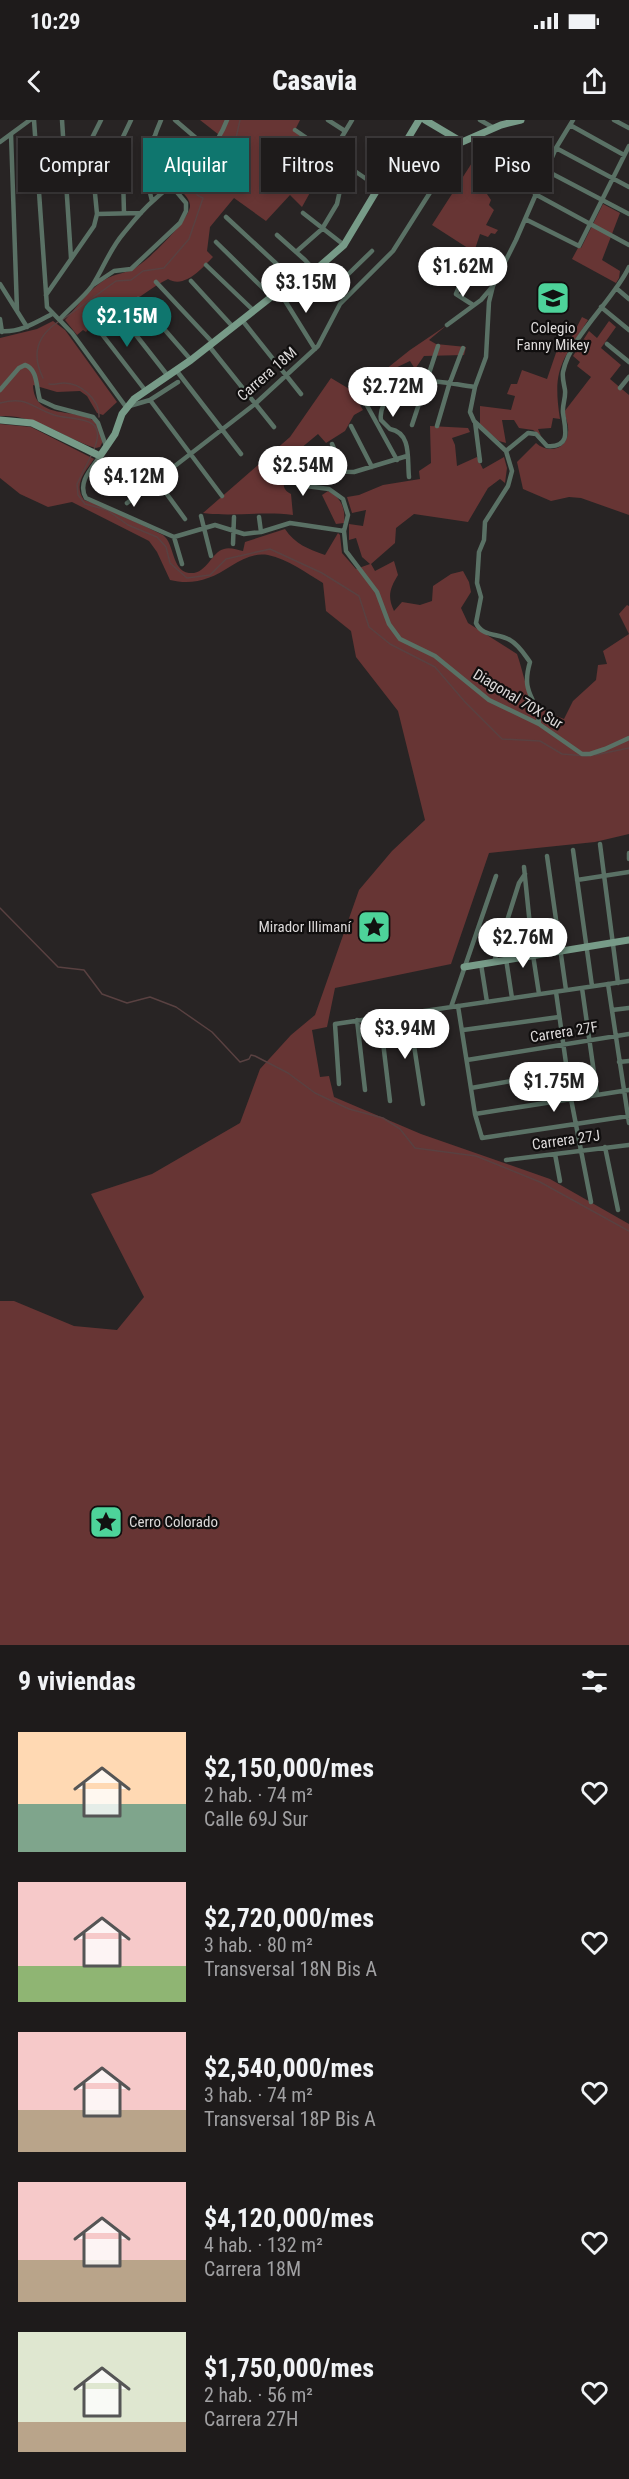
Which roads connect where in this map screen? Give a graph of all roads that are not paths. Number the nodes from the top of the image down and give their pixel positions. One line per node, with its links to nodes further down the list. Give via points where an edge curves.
1 (32, 120): 20 (street); 74 (street)
2 (62, 120): 59 (street)
3 (101, 120): 47 (street, via 90,142)
4 (131, 120): 44 (street, via 122,139)
5 (161, 120): 21 (street)
6 (175, 120): 23 (street)
7 (227, 120): 24 (street)
8 (328, 120): 19 (street)
9 (352, 120): 19 (street)
10 (419, 120): 27 (street)
11 (424, 120): 29 (street)
12 (480, 120): 16 (street)
13 (521, 120): 16 (street)
14 (614, 120): 17 (street)
15 (571, 122): 31 (street); 32 (street)
16 (494, 128): 29 (street)
17 (629, 128)
18 (295, 130): 25 (street)
19 (345, 131): 26 (street)
20 (11, 134): 28 (street); 82 (street)
21 (154, 136): 22 (street); 43 (street, via 147,165)
22 (156, 138)
23 (196, 138)
24 (219, 138)
25 (307, 138)
26 (341, 138)
27 (408, 138)
28 (0, 142)
29 (462, 142): 76 (street, Carrera 18M, via 393,251)
30 (629, 146): 32 (street)
31 (556, 148): 33 (street); 35 (street)
32 (624, 155): 35 (street)
33 (552, 156)
34 (552, 174): 42 (street)
35 (612, 177): 36 (street); 42 (street)
36 (629, 187)
37 (163, 192): 43 (street)
38 (177, 192): 69 (street, via 186,203 180,223 131,270 114,271)
39 (340, 192): 52 (street, via 338,204)
40 (375, 192): 55 (street)
41 (535, 194): 50 (street); 51 (street)
42 (602, 200): 48 (street); 51 (street)
43 (152, 201): 45 (street)
44 (124, 213): 45 (street); 47 (street)
45 (141, 213): 69 (street, via 120,237)
46 (303, 213): 52 (street)
47 (97, 214): 59 (street, via 94,226)
48 (629, 214)
49 (226, 217): 65 (street)
50 (525, 219): 51 (street, via 579,246); 70 (street)
51 (588, 224): 56 (street)
52 (322, 229): 55 (street); 58 (street)
53 (277, 235): 58 (street)
54 (216, 242): 75 (street)
55 (344, 245): 63 (street)
56 (629, 245)
57 (372, 251): 72 (street)
58 (296, 252): 63 (street)
59 (71, 258): 74 (street)
60 (470, 261): 80 (street, via 456,294)
61 (206, 265): 83 (street)
62 (629, 267): 64 (street)
63 (314, 270): 65 (street); 72 (street)
64 (628, 274): 71 (street)
65 (294, 280): 73 (street)
66 (191, 281): 91 (street)
67 (156, 282): 94 (street)
68 (0, 284): 82 (street)
69 (91, 286): 88 (street)
70 (493, 286): 80 (street); 108 (street, via 486,357)
71 (616, 288): 78 (street); 81 (street)
72 (332, 290): 76 (street)
73 (279, 291): 75 (street); 98 (street)
74 (46, 295): 84 (street)
75 (272, 297): 83 (street)
76 (344, 298): 98 (street, Carrera 18M)
77 (138, 299): 99 (street)
78 (629, 299)
79 (111, 303): 102 (street)
80 (473, 305): 89 (street)
81 (602, 307): 92 (street); 128 (street, via 563,372 564,438 557,445 544,445 536,434 528,433)
82 (17, 310): 90 (street)
83 (254, 311): 87 (street)
84 (52, 314): 88 (street); 90 (street)
85 (0, 319): 93 (street)
86 (91, 320): 111 (street)
87 (242, 320): 91 (street); 103 (street)
88 (61, 321): 116 (street)
89 (447, 325)
90 (27, 327): 93 (street)
91 (233, 327): 94 (street)
92 (629, 330)
93 (1, 332)
94 (211, 344): 99 (street); 115 (street)
95 (608, 344): 100 (street)
96 (438, 346): 106 (street)
97 (464, 348): 107 (street)
98 (315, 349): 103 (street, Carrera 18M)
99 (191, 360): 101 (street)
100 (629, 362)
101 (176, 370): 102 (street); 123 (street)
102 (168, 376): 111 (street)
103 (287, 376): 112 (street); 115 (street, Carrera 18M)
104 (629, 377): 109 (street)
105 (178, 382): 113 (street)
106 (425, 382): 107 (street); 119 (street); 124 (street, via 410,383 384,402 381,420)
107 (449, 385): 108 (street); 121 (street)
108 (475, 387): 118 (street, via 470,412)
109 (620, 388)
110 (0, 390): 127 (street, via 22,366 28,365 34,370 39,399 93,417)
111 (146, 390): 116 (street)
112 (301, 394)
113 (150, 400): 116 (street); 130 (street)
114 (364, 400): 125 (street)
115 (255, 404): 122 (street); 123 (street, Carrera 18M)
116 (126, 407): 127 (street)
117 (0, 420): 129 (street, via 38,426)
118 (475, 422): 128 (street); 135 (street)
119 (412, 425)
120 (351, 426): 136 (street)
121 (437, 426)
122 (274, 427)
123 (221, 429): 130 (street, Carrera 18M); 131 (street)
124 (390, 429): 125 (street); 132 (street, via 403,435)
125 (383, 435): 134 (street)
126 (332, 444): 137 (street)
127 (106, 446): 129 (street)
128 (506, 451): 154 (street, via 512,475 485,522 479,552 477,583 481,597 476,623 482,631 508,638 530,662 525,677 528,694 539,712)
129 (94, 454): 150 (street, via 83,481 84,496)
130 (190, 454): 139 (street, Carrera 18M); 140 (street)
131 (241, 454)
132 (407, 456): 134 (street); 138 (street)
133 (142, 460): 139 (street)
134 (397, 460): 136 (street)
135 (480, 460)
136 (372, 467): 137 (street)
137 (344, 471): 148 (street, via 302,470 293,478 298,485 324,487 344,499 348,511)
138 (409, 477)
139 (156, 479): 141 (street, Carrera 18M); 145 (street)
140 (222, 496)
141 (127, 504)
142 (201, 516): 146 (street)
143 (234, 517): 147 (street)
144 (259, 517): 149 (street)
145 (185, 519)
146 (204, 528): 147 (street, via 215,525); 150 (street); 152 (street)
147 (233, 530): 149 (street, via 244,534); 151 (street)
148 (344, 531): 149 (street, via 290,523); 154 (street, Diagonal 70X Sur, via 346,551 377,592 393,632 407,644 435,656 489,700)
149 (261, 532)
150 (174, 537): 153 (street)
151 (233, 544)
152 (212, 556)
153 (182, 564)
154 (539, 724): 155 (street, Diagonal 70X Sur, via 582,754)
155 (629, 738)
156 (600, 844): 165 (street)
157 (573, 850): 166 (street)
158 (628, 853): 160 (street)
159 (547, 856): 170 (street)
160 (629, 859)
161 (524, 867): 163 (street)
162 (629, 872): 165 (street)
163 (525, 874): 171 (street); 173 (street)
164 (496, 876): 175 (street)
165 (604, 876): 166 (street); 168 (street)
166 (577, 880): 169 (street)
167 (629, 940): 168 (street)
168 (612, 943): 169 (street); 177 (street)
169 (586, 946): 170 (street); 179 (street)
170 (561, 950): 171 (street); 181 (street)
171 (533, 955): 172 (street); 183 (street)
172 (506, 959): 173 (street); 184 (street)
173 (494, 962): 174 (street)
174 (481, 964): 175 (street); 185 (street)
175 (464, 967): 187 (street)
176 (629, 981): 177 (street)
177 (618, 983): 178 (street)
178 (608, 984): 179 (street); 189 (street)
179 (592, 986): 180 (street)
180 (582, 988): 181 (street); 197 (street)
181 (567, 990): 182 (street)
182 (556, 992): 183 (street); 192 (street)
183 (539, 994): 184 (street)
184 (512, 998): 185 (street)
185 (487, 1002): 186 (street)
186 (458, 1006): 187 (street); 194 (street)
187 (450, 1007): 190 (street)
188 (629, 1008): 189 (street)
189 (612, 1010): 196 (street)
190 (409, 1013): 191 (street); 210 (street)
191 (380, 1017): 193 (street); 209 (street)
192 (559, 1017): 194 (street); 198 (street)
193 (357, 1020): 203 (street, via 335,1024); 205 (street)
194 (463, 1030): 199 (street)
195 (629, 1034): 196 (street, Carrera 27F)
196 (616, 1036): 197 (street, Carrera 27F); 201 (street)
197 (590, 1040): 198 (street, Carrera 27F); 207 (street)
198 (563, 1043): 199 (street, Carrera 27F); 202 (street)
199 (467, 1059): 204 (street)
200 (629, 1061): 201 (street)
201 (619, 1062): 206 (street)
202 (568, 1071): 204 (street); 208 (street)
203 (339, 1084)
204 (471, 1088): 211 (street)
205 (365, 1090)
206 (626, 1090): 207 (street); 212 (street)
207 (597, 1094): 208 (street)
208 (571, 1099): 211 (street); 213 (street)
209 (390, 1101)
210 (423, 1104)
211 (475, 1114): 213 (street, via 482,1138)
212 (628, 1116): 213 (street); 214 (street)
213 (575, 1124): 217 (street)
214 (629, 1124)
215 (629, 1144): 216 (street, Carrera 27J)
216 (605, 1147): 217 (street, Carrera 27J); 222 (street)
217 (580, 1151): 218 (street, Carrera 27J); 221 (street)
218 (555, 1154): 219 (street, Carrera 27J); 220 (street)
219 (506, 1160)
220 (560, 1180)
221 (591, 1202)
222 (618, 1210)

